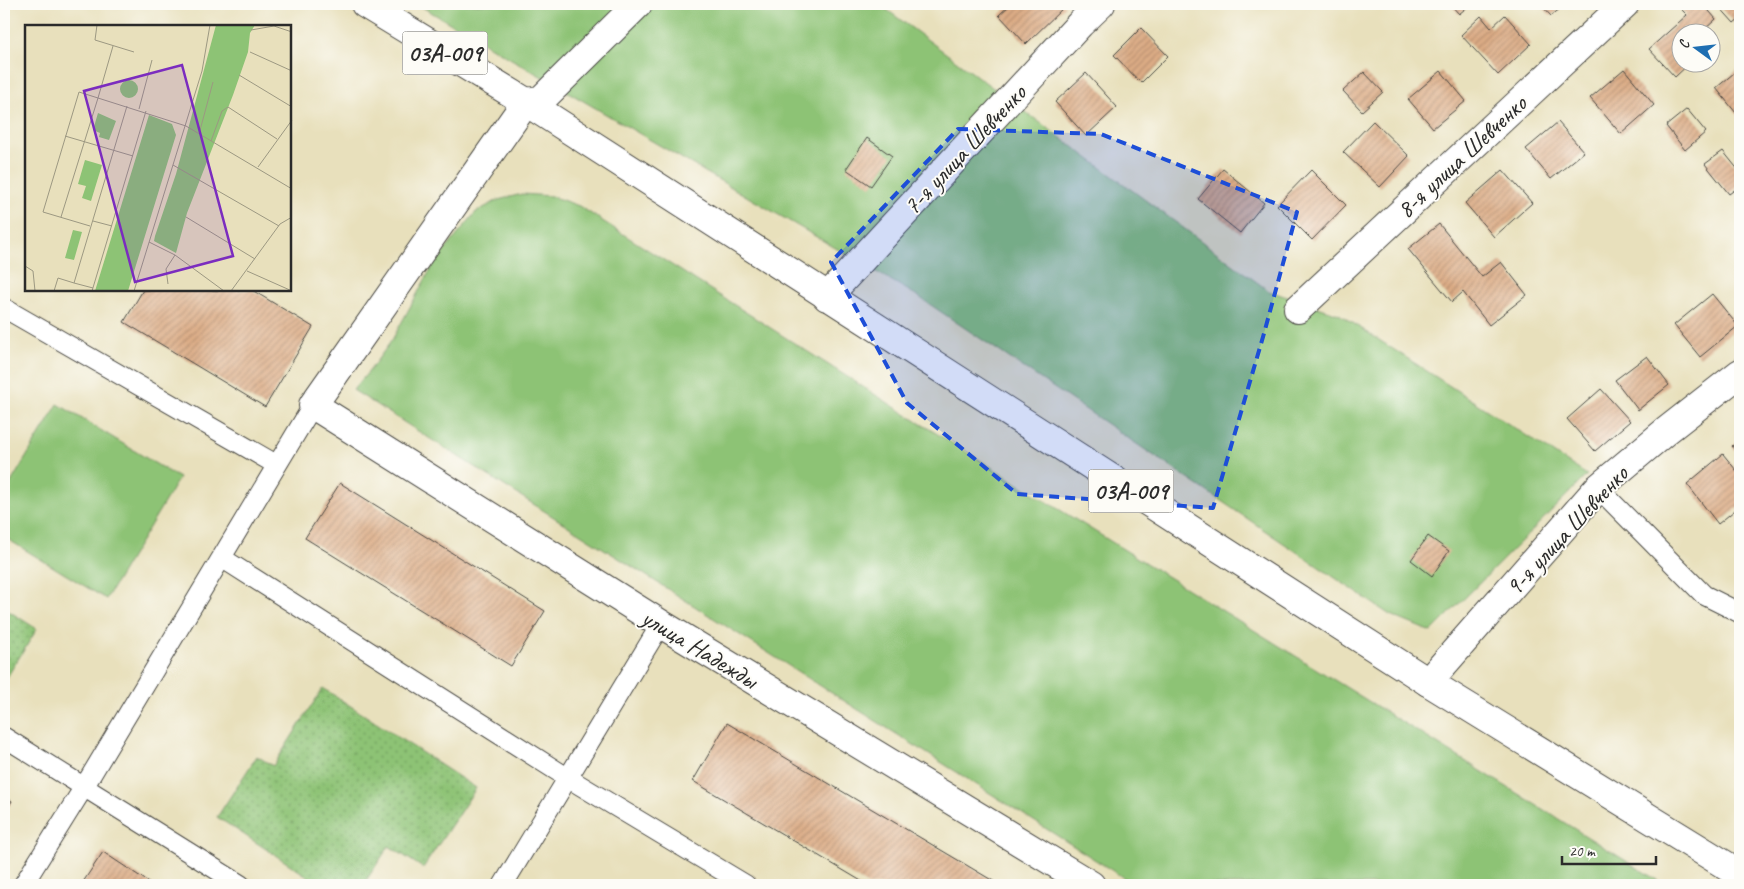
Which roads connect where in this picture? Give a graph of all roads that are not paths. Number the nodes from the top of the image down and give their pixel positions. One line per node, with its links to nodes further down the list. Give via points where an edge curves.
1 (365, 4): 5 (street, 03А-009)
2 (1101, 4): 6 (street, 7-я улица Шевченко)
3 (1625, 4): 8 (street, 8-я улица Шевченко)
4 (628, 6): 5 (street, via 541,100)
5 (526, 102): 6 (street, 03А-009); 10 (street)
6 (827, 297): 16 (street, 03А-009)
7 (4, 308): 11 (lane)
8 (1298, 309)
9 (1740, 373): 12 (street, 9-я улица Шевченко)
10 (313, 405): 11 (lane); 15 (street, улица Надежды)
11 (277, 465): 13 (lane)
12 (1598, 488): 14 (lane, via 1704,595); 16 (street, 9-я улица Шевченко)
13 (222, 558): 18 (lane); 19 (lane)
14 (1740, 613)
15 (661, 624): 18 (lane); 25 (street, улица Надежды)
16 (1428, 682): 20 (street, 03А-009)
17 (4, 737): 19 (lane)
18 (568, 778): 23 (lane); 24 (lane)
19 (84, 788): 21 (lane); 22 (lane)
20 (1740, 874)
21 (23, 885)
22 (242, 885)
23 (503, 885)
24 (746, 885)
25 (1091, 885)

